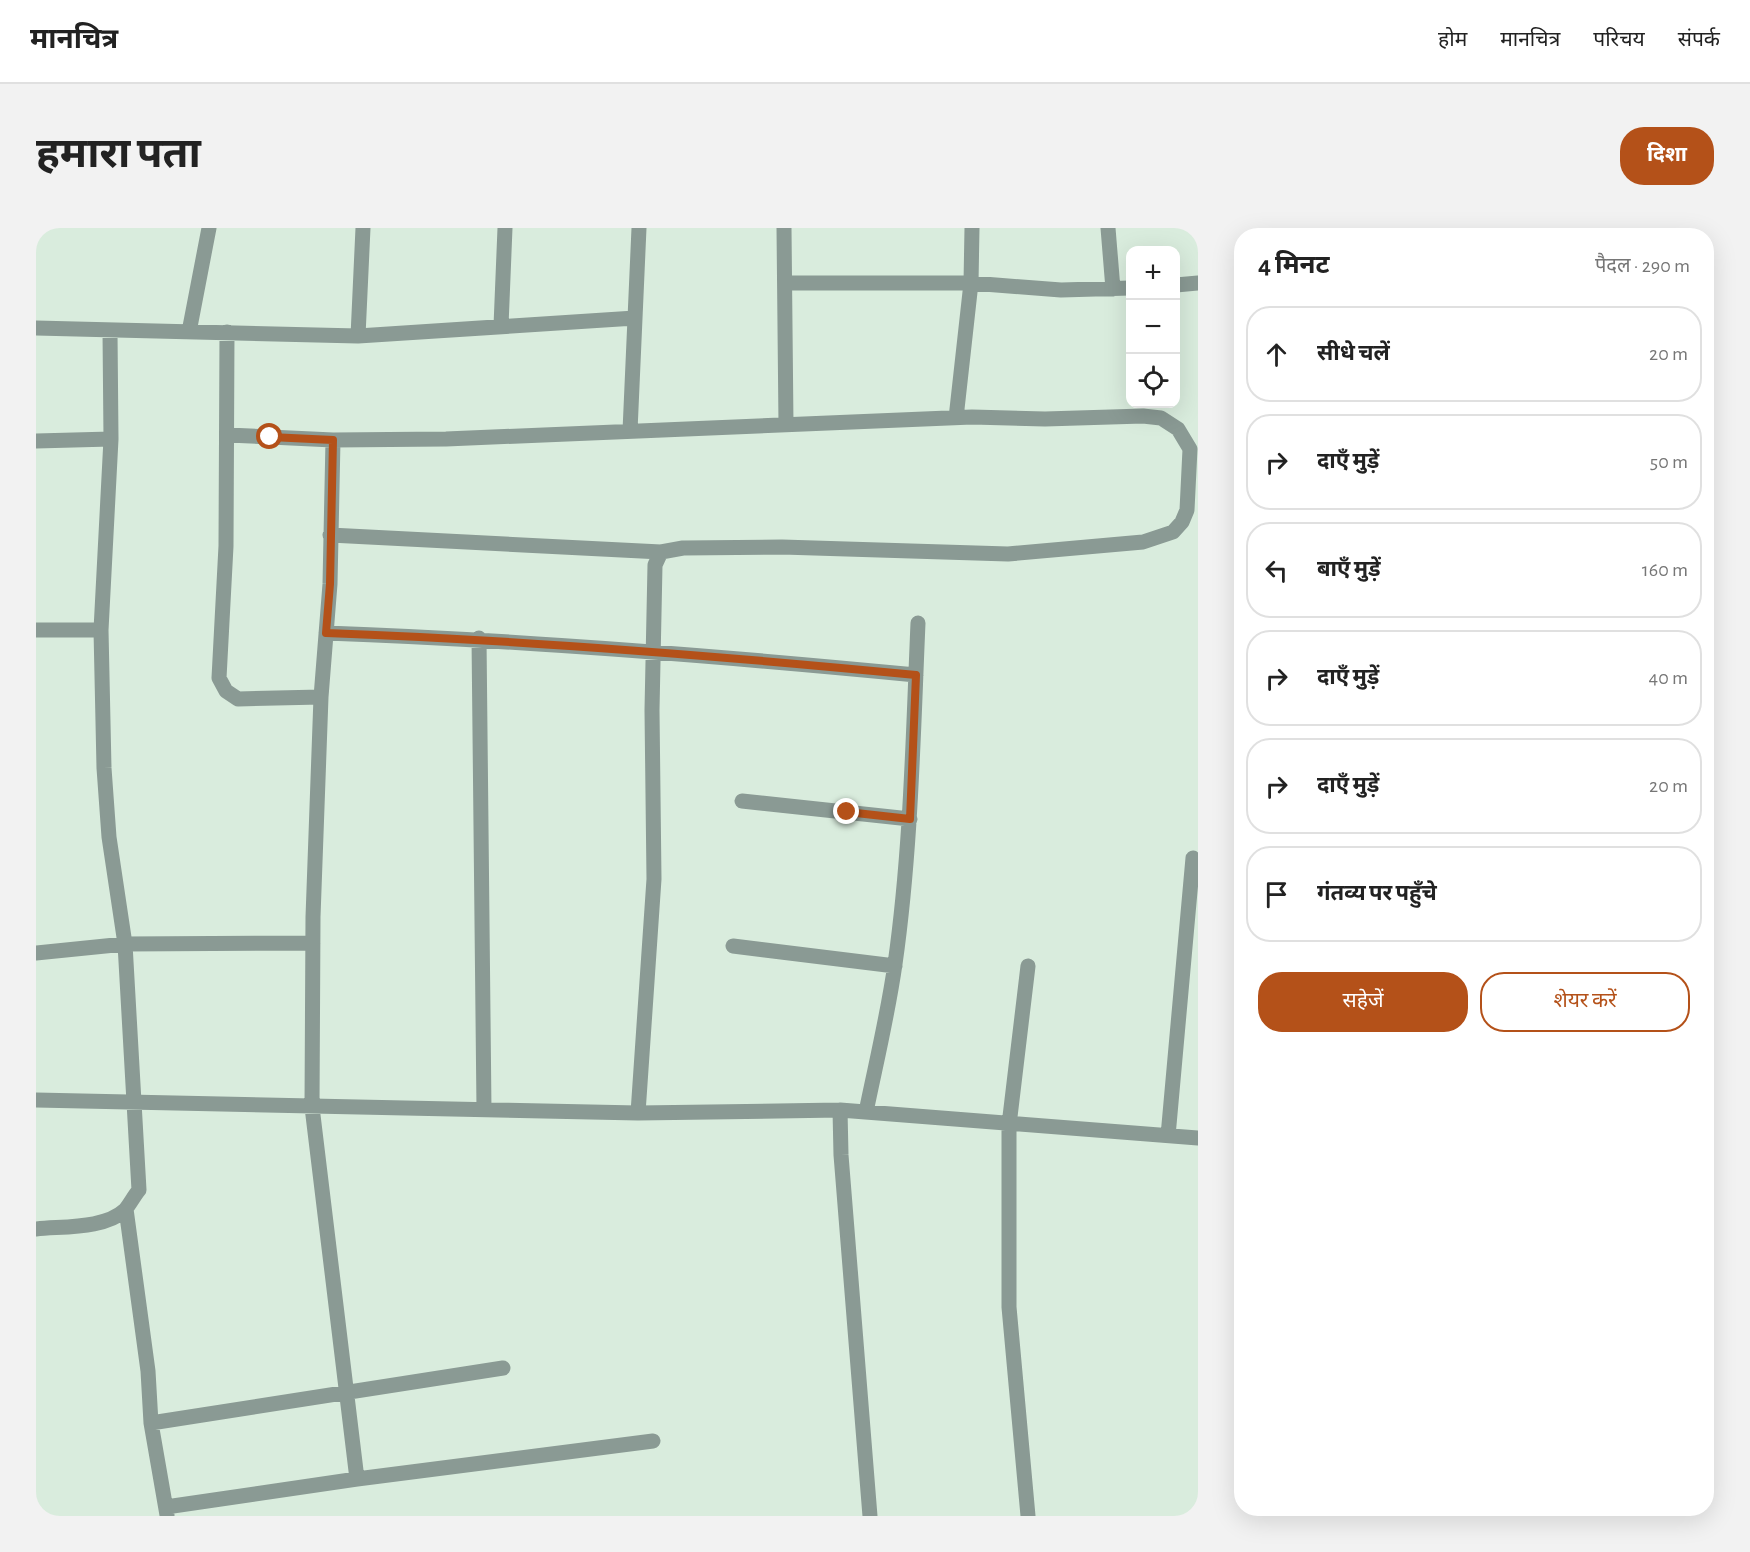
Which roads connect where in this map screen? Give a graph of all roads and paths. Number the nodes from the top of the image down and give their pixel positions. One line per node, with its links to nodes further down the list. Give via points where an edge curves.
1 (210, 228): 18 (street)
2 (363, 228): 20 (street)
3 (505, 228): 15 (street)
4 (639, 228): 14 (street)
5 (784, 228): 8 (street)
6 (972, 228): 9 (street)
7 (1108, 228): 13 (street)
8 (786, 283): 9 (street); 22 (street)
9 (971, 283): 13 (street, via 1061,290); 21 (street)
10 (1198, 283): 11 (street)
11 (1180, 285)
12 (1126, 288): 13 (street)
13 (1113, 289)
14 (635, 318): 15 (street); 23 (street)
15 (501, 326): 20 (street)
16 (36, 328): 17 (street)
17 (110, 332): 18 (street); 25 (street)
18 (189, 332): 19 (street)
19 (227, 332): 20 (street); 24 (street)
20 (358, 336)
21 (956, 417): 22 (street); 29 (street, via 1161,418 1178,429 1190,449 1187,510 1182,522 1167,535 1143,542 1008,555 782,547 683,548)
22 (786, 425): 23 (street)
23 (630, 431): 26 (street)
24 (228, 435): 26 (street); 37 (street, via 219,678 226,691 238,699)
25 (111, 439): 27 (street); 32 (street)
26 (333, 440): 28 (street)
27 (36, 441)
28 (330, 534): 29 (street); 33 (street)
29 (661, 552): 35 (street, via 655,565)
30 (918, 623): 36 (street)
31 (36, 630): 32 (street)
32 (101, 630): 42 (street, via 109,837)
33 (326, 633): 34 (street); 37 (street)
34 (479, 638): 35 (street); 51 (street)
35 (654, 650): 36 (street); 54 (street, via 654,890)
36 (916, 675): 39 (street)
37 (321, 697): 41 (street)
38 (742, 801): 39 (street)
39 (910, 819): 46 (street)
40 (1193, 858): 45 (street)
41 (314, 943): 42 (street); 50 (street)
42 (125, 944): 44 (street); 49 (street)
43 (733, 946): 46 (street)
44 (36, 953)
45 (1191, 960): 56 (street)
46 (895, 966): 53 (street)
47 (1028, 966): 55 (street)
48 (36, 1100): 49 (street)
49 (134, 1104): 50 (street); 58 (street, via 139,1190)
50 (312, 1107): 51 (street); 61 (street)
51 (484, 1110): 54 (street)
52 (840, 1110): 53 (street); 54 (street); 66 (street)
53 (866, 1112): 55 (street)
54 (638, 1113)
55 (1009, 1125): 56 (street); 67 (street, via 1009,1307)
56 (1168, 1136): 57 (street)
57 (1198, 1138)
58 (126, 1209): 59 (street, via 100,1221); 62 (street, via 148,1371)
59 (36, 1229)
60 (503, 1368): 61 (street)
61 (348, 1393): 62 (street); 64 (street)
62 (151, 1423): 65 (street)
63 (653, 1441): 64 (street)
64 (357, 1479): 65 (street)
65 (166, 1511)
66 (870, 1516)
67 (1028, 1516)

